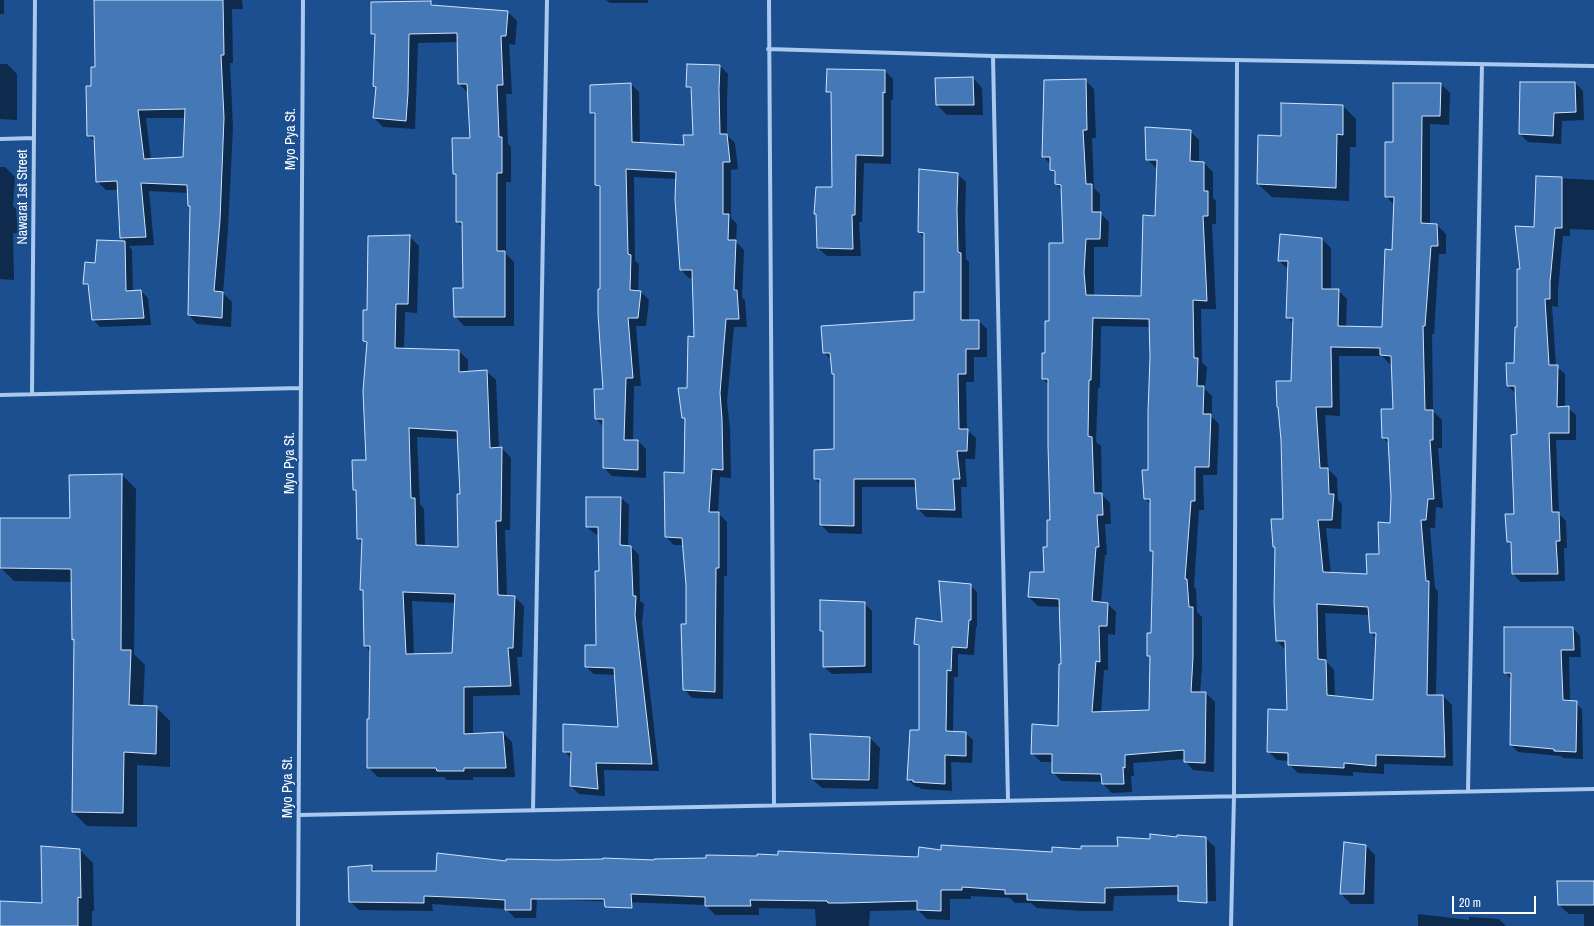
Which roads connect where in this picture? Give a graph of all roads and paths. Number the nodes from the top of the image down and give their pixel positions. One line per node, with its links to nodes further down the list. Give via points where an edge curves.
1 (35, 0): 10 (street, Nawarat 1st Street)
2 (303, 0): 12 (street, Myo Pya St.)
3 (548, 0): 20 (street)
4 (769, 0): 5 (street)
5 (768, 49): 6 (street); 19 (street)
6 (993, 56): 7 (street); 18 (street)
7 (1237, 60): 8 (street); 17 (street)
8 (1482, 64): 9 (street); 16 (street)
9 (1594, 66)
10 (34, 138): 11 (street); 13 (street, Nawarat 1st Street)
11 (0, 139)
12 (301, 388): 13 (street); 21 (street, Myo Pya St.)
13 (32, 394): 14 (street)
14 (0, 395)
15 (1594, 789): 16 (street)
16 (1468, 791): 17 (street)
17 (1234, 796): 18 (street); 23 (street)
18 (1008, 800): 19 (street)
19 (774, 805): 20 (street)
20 (533, 810): 21 (street)
21 (299, 815): 22 (street, Myo Pya St.)
22 (298, 926)
23 (1231, 926)

